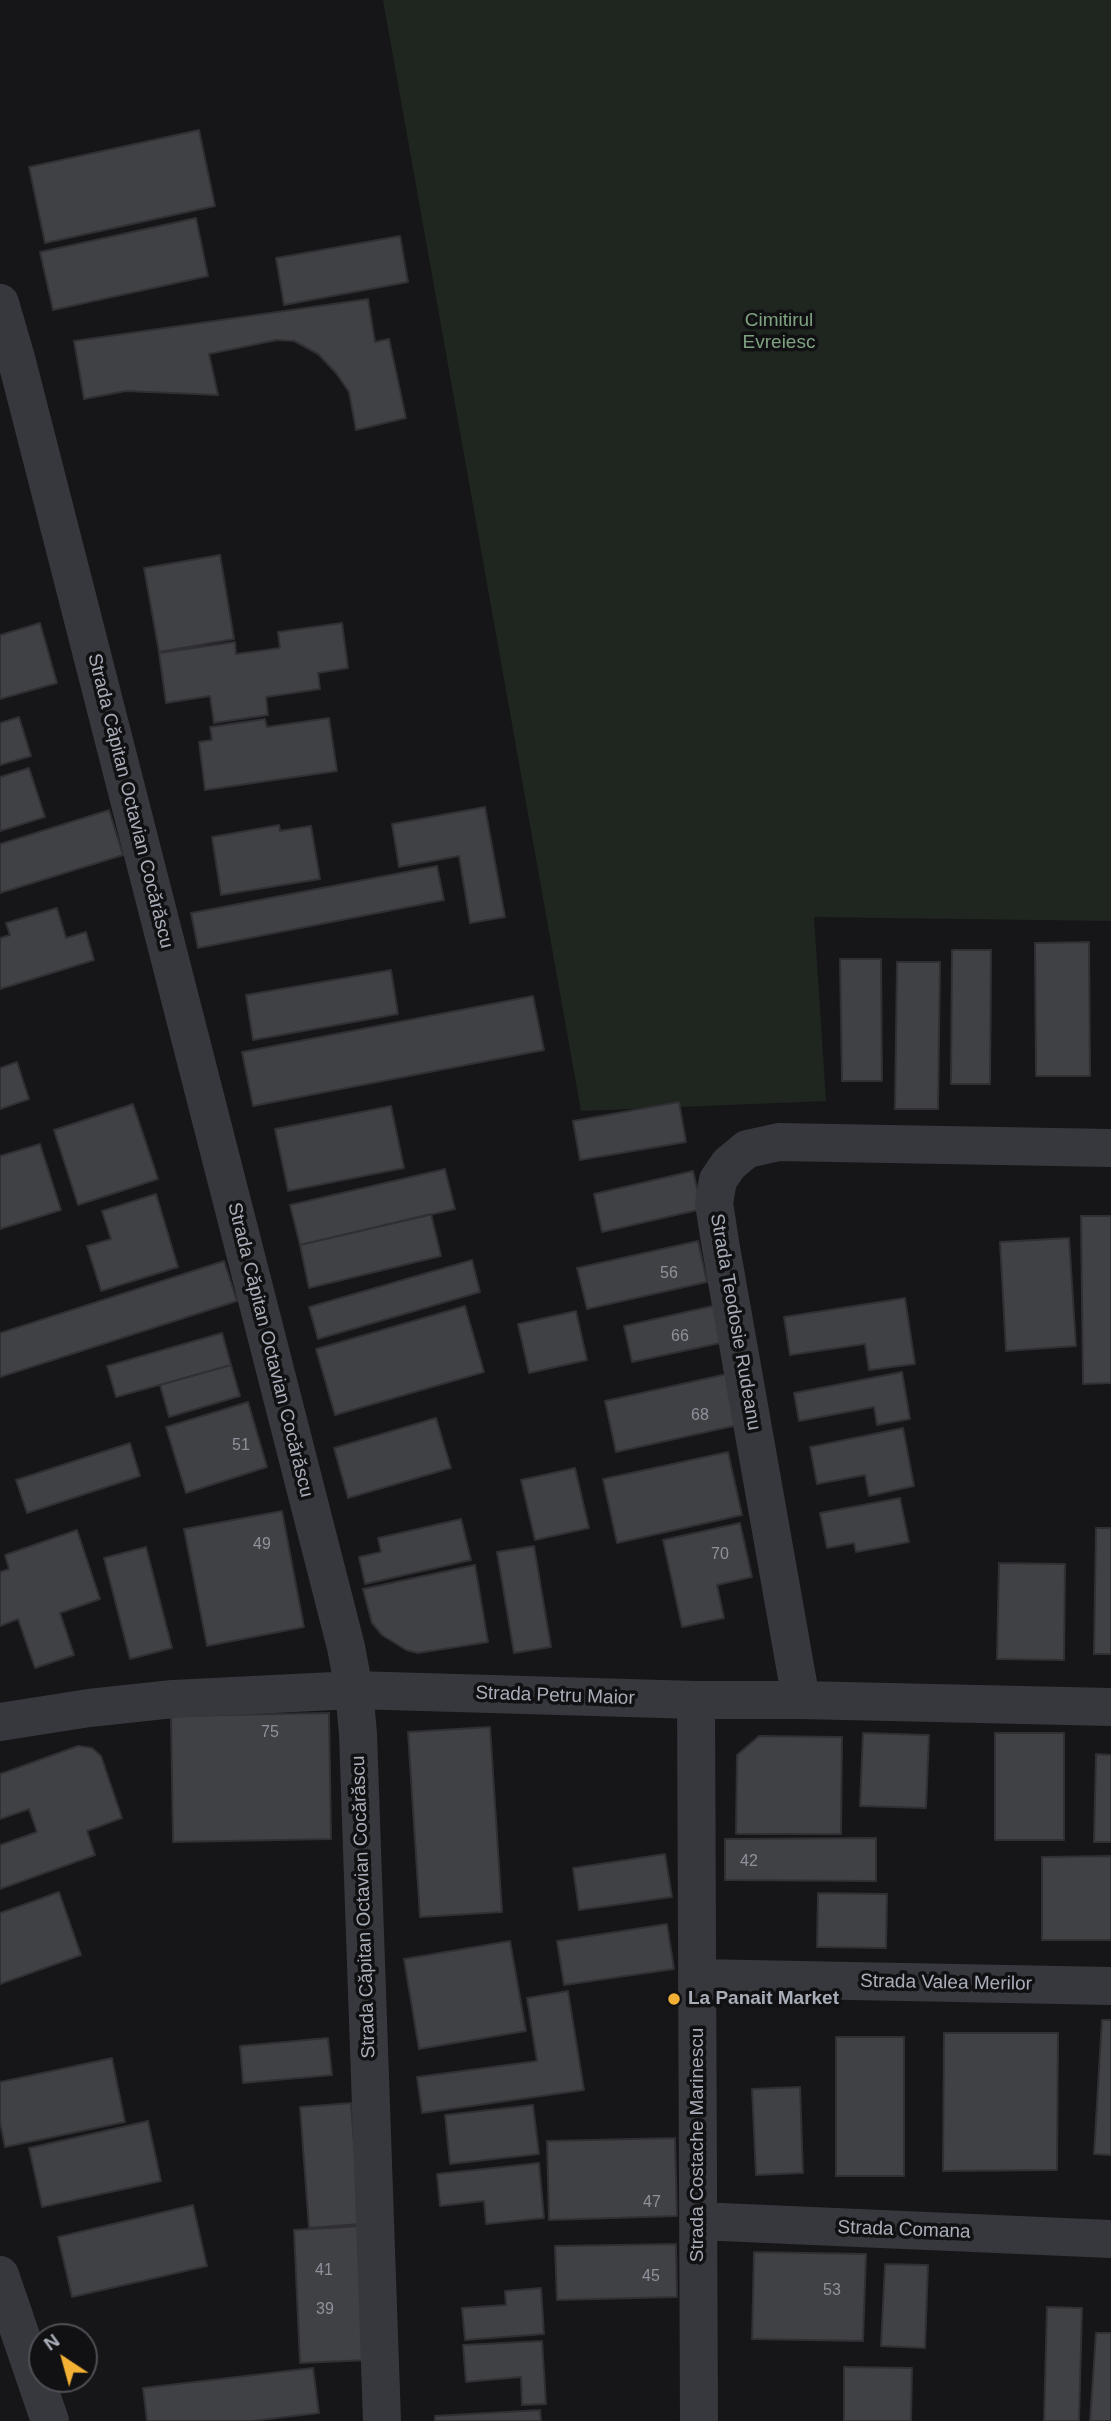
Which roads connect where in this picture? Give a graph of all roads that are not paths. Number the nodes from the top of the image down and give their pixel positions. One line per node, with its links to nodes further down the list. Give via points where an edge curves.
1 (0, 303): 3 (street, Strada Căpitan Octavian Cocărăscu)
2 (1111, 1148): 5 (street, Strada Teodosie Rudeanu, via 779,1142 747,1149 718,1180 714,1203 720,1242)
3 (354, 1690): 4 (street, Strada Petru Maior); 7 (street, Strada Petru Maior, via 173,1699); 14 (street, Strada Căpitan Octavian Cocărăscu)
4 (696, 1700): 5 (street, Strada Petru Maior); 8 (street, Strada Costache Marinescu)
5 (801, 1700): 6 (street, Strada Petru Maior)
6 (1111, 1707)
7 (0, 1722)
8 (697, 1978): 9 (street, Strada Valea Merilor); 10 (street, Strada Costache Marinescu)
9 (1111, 1986)
10 (698, 2221): 11 (street, Strada Comana); 15 (street, Strada Costache Marinescu)
11 (1111, 2239)
12 (0, 2276): 13 (street)
13 (50, 2421)
14 (382, 2421)
15 (699, 2421)

